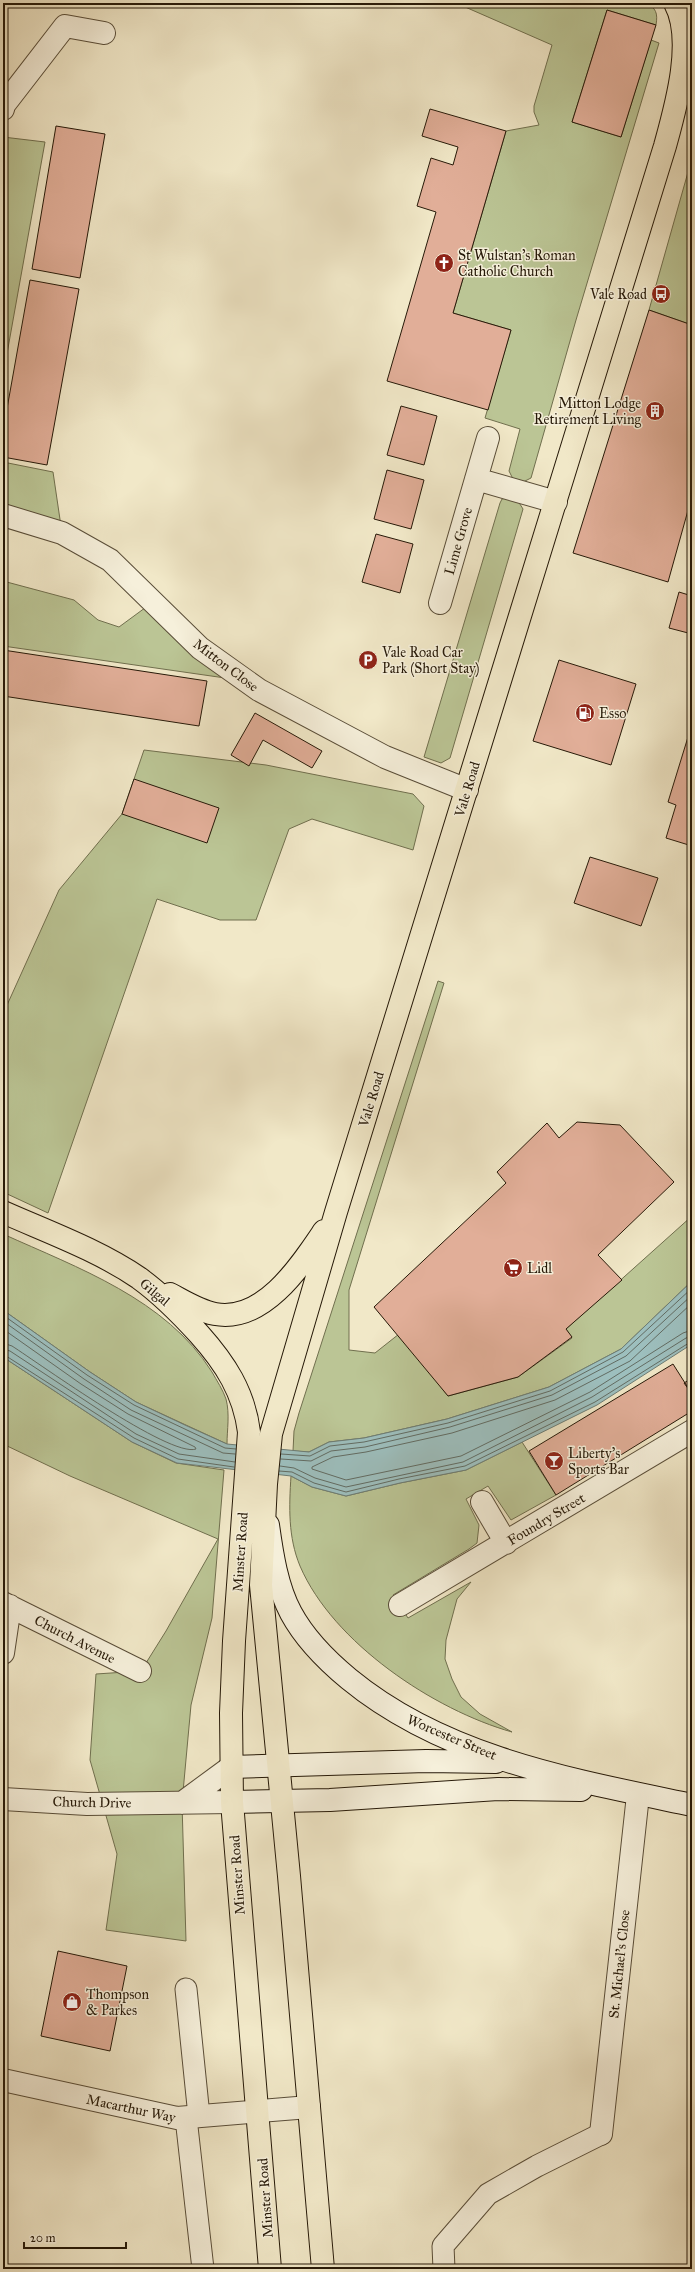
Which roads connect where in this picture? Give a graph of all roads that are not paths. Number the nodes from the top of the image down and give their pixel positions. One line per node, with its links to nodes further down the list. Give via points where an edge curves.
1 (675, 3): 5 (main road, via 684,24 684,63)
2 (104, 33): 4 (street, via 66,26)
3 (692, 103): 5 (main road)
4 (3, 109)
5 (665, 146): 8 (main road, Vale Road)
6 (488, 438): 7 (street, Lime Grove)
7 (476, 479): 8 (street); 10 (street, Lime Grove)
8 (556, 502): 11 (main road, Vale Road)
9 (3, 515): 11 (street, Mitton Close, via 62,533 110,560 200,648 259,690 379,754)
10 (440, 603)
11 (467, 790): 13 (main road, Vale Road)
12 (3, 1212): 14 (main road, Gilgal, via 89,1251)
13 (336, 1212): 14 (main road, via 293,1275 265,1300 244,1312 216,1314 198,1309); 16 (main road, Vale Road, via 271,1434)
14 (139, 1278): 16 (main road, Gilgal, via 165,1299 222,1360 239,1392)
15 (692, 1431): 18 (street, Foundry Street)
16 (259, 1486): 23 (street, Worcester Street, via 283,1594 290,1612 312,1644 373,1699 420,1726); 24 (main road, Minster Road, via 261,1585); 25 (main road, Minster Road, via 234,1641)
17 (482, 1502): 18 (street)
18 (506, 1542): 20 (street, Foundry Street)
19 (6, 1604): 21 (street, Church Avenue); 22 (street, Church Avenue)
20 (400, 1606)
21 (3, 1654)
22 (140, 1671)
23 (512, 1763): 24 (street, Worcester Street, via 426,1761); 26 (street, Worcester Street)
24 (279, 1766): 25 (street, Worcester Street); 28 (main road, Minster Road)
25 (231, 1767): 29 (main road, Minster Road); 30 (street)
26 (638, 1795): 28 (street, Worcester Street, via 562,1788 498,1789); 31 (street, Worcester Street); 37 (street, St. Michael's Close)
27 (3, 1799): 30 (street, Church Drive, via 87,1804)
28 (282, 1801): 29 (street, Worcester Street); 34 (main road, Minster Road)
29 (232, 1802): 30 (street, Church Drive); 35 (main road, Minster Road)
30 (182, 1804)
31 (692, 1805)
32 (186, 1989): 36 (lane)
33 (3, 2080): 36 (street, Macarthur Way, via 177,2118)
34 (309, 2107): 35 (street, Macarthur Way); 40 (main road, Minster Road)
35 (258, 2112): 36 (street, Macarthur Way); 39 (main road, Minster Road)
36 (192, 2117): 38 (lane)
37 (601, 2134): 41 (lane, via 488,2194 443,2246)
38 (203, 2269)
39 (270, 2269)
40 (323, 2269)
41 (444, 2269)

